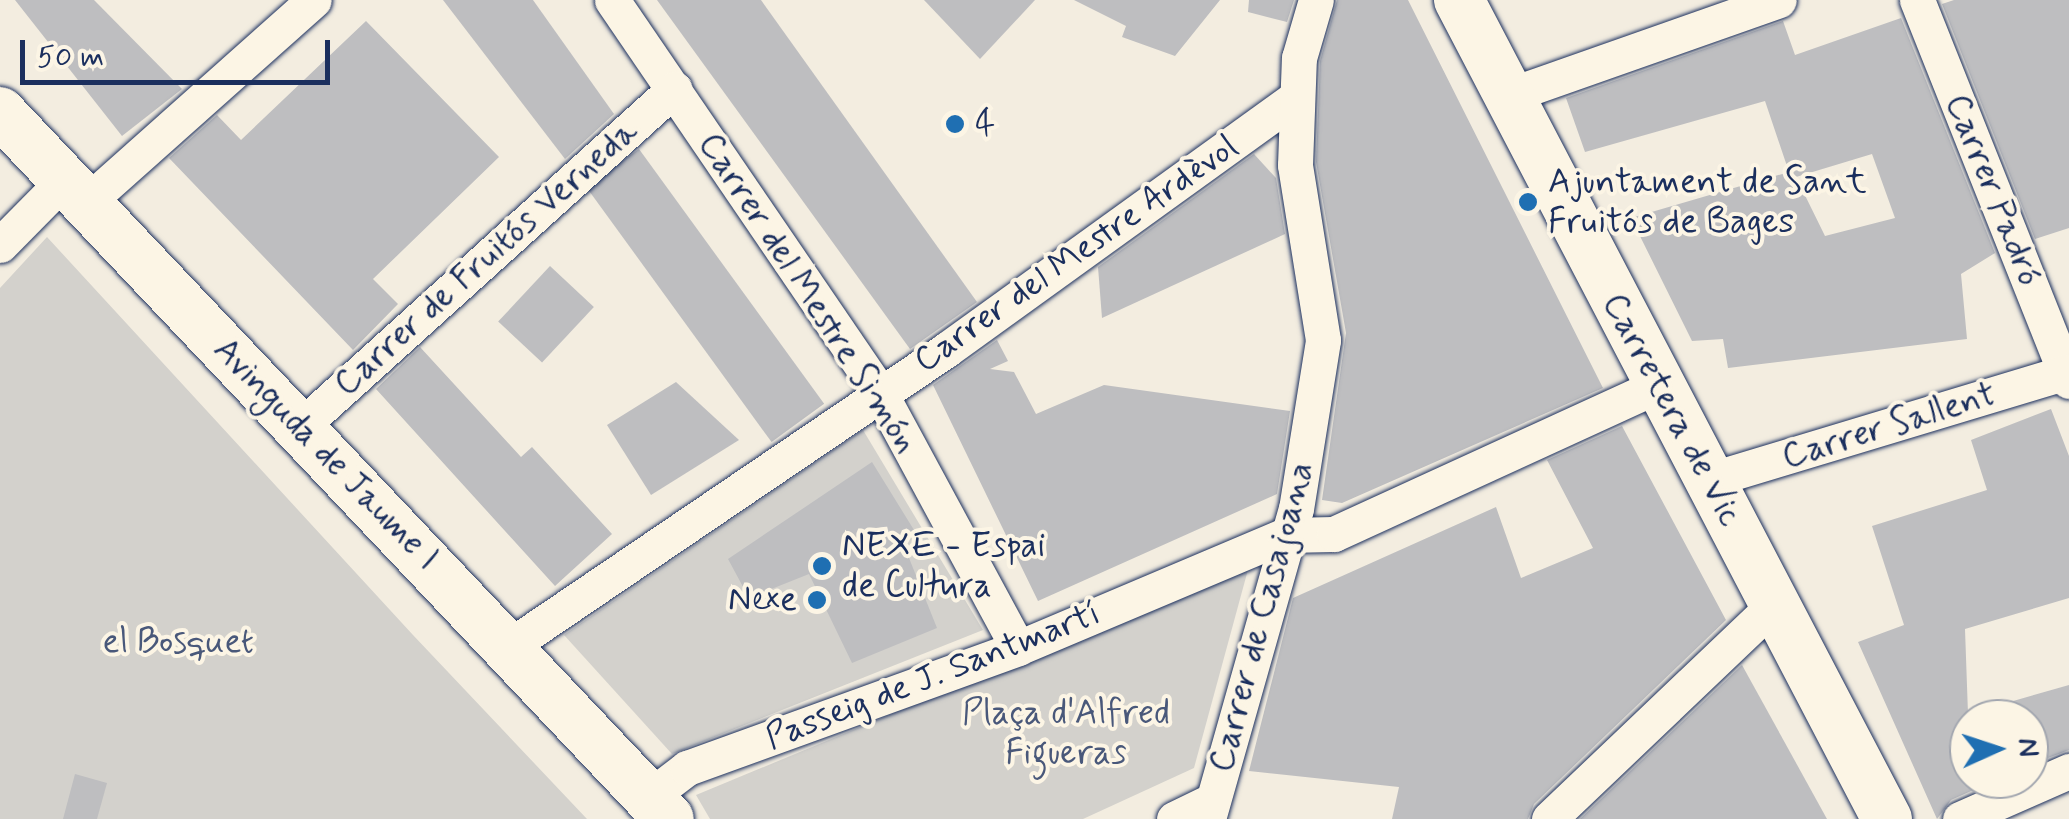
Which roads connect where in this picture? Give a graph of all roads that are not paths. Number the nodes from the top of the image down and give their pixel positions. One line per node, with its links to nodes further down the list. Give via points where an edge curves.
1 (314, 0): 12 (street)
2 (612, 0): 8 (street, Carrer del Mestre Simón)
3 (1316, 0): 10 (street, Carrer de Casajoana, via 1302,36)
4 (1459, 0): 9 (main road, Carretera de Vic)
5 (1779, 0): 7 (street)
6 (1917, 0): 14 (street, Carrer Padró)
7 (1691, 15): 9 (street)
8 (674, 89): 16 (street, Carrer del Mestre Simón); 17 (street, Carrer de Fruitós Verneda)
9 (1507, 96): 15 (main road, Carretera de Vic)
10 (1294, 98): 16 (street, Carrer del Mestre Ardèvol); 19 (street, Carrer de Casajoana, via 1295,165 1324,340 1296,509)
11 (0, 112): 12 (main road, Avinguda de Jaume I)
12 (75, 191): 13 (street); 17 (main road, Avinguda de Jaume I)
13 (0, 245)
14 (2068, 375): 18 (street, Carrer Sallent)
15 (1660, 385): 18 (main road, Carretera de Vic); 19 (street, Passeig de J. Santmartí, via 1334,534)
16 (878, 391): 21 (street, Carrer del Mestre Ardèvol); 22 (street, Carrer del Mestre Simón)
17 (299, 428): 21 (main road, Avinguda de Jaume I)
18 (1709, 480): 20 (main road, Carretera de Vic)
19 (1285, 536): 22 (street, Passeig de J. Santmartí); 25 (street, Carrer de Casajoana)
20 (1776, 603): 27 (street); 28 (main road, Carretera de Vic)
21 (510, 645): 24 (main road, Avinguda de Jaume I)
22 (1018, 648): 24 (street, Passeig de J. Santmartí, via 687,768)
23 (2069, 771): 29 (street)
24 (661, 807)
25 (1211, 810): 26 (street)
26 (1174, 819)
27 (1549, 819)
28 (1888, 819)
29 (1960, 819)

